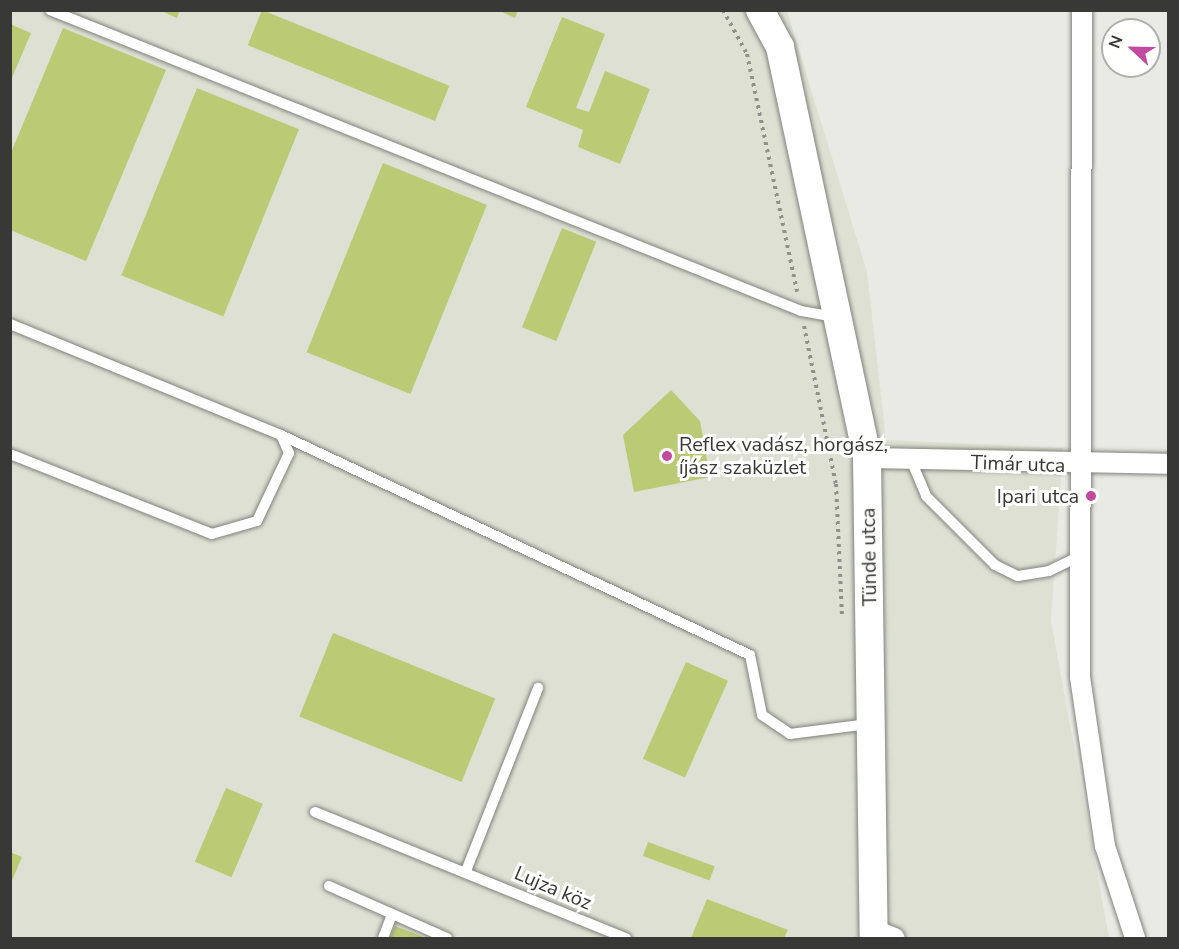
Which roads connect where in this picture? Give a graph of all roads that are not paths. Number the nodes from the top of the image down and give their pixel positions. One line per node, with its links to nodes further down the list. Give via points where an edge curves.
1 (50, 10): 4 (lane, via 801,311)
2 (760, 10): 4 (street, Tünde utca, via 780,47)
3 (1082, 10): 11 (street)
4 (837, 318): 8 (street, Tünde utca)
5 (10, 324): 6 (lane)
6 (281, 435): 7 (lane, via 289,453 257,521 212,534); 14 (lane, via 750,655 762,715 790,734)
7 (10, 454)
8 (867, 458): 9 (street, Timár utca); 14 (street, Tünde utca)
9 (911, 460): 11 (street, Timár utca); 12 (lane, via 926,496 995,565 1018,576 1049,571)
10 (1168, 464): 11 (street, Timár utca)
11 (1080, 466): 12 (street)
12 (1078, 557): 23 (street, via 1083,699 1105,846)
13 (538, 688): 16 (lane)
14 (871, 724): 19 (street, Tünde utca)
15 (315, 812): 16 (lane, Lujza köz)
16 (466, 871): 22 (lane, Lujza köz)
17 (329, 886): 18 (lane)
18 (392, 915): 20 (lane); 21 (lane)
19 (881, 936)
20 (383, 939)
21 (447, 939)
22 (626, 939)
23 (1135, 939)

